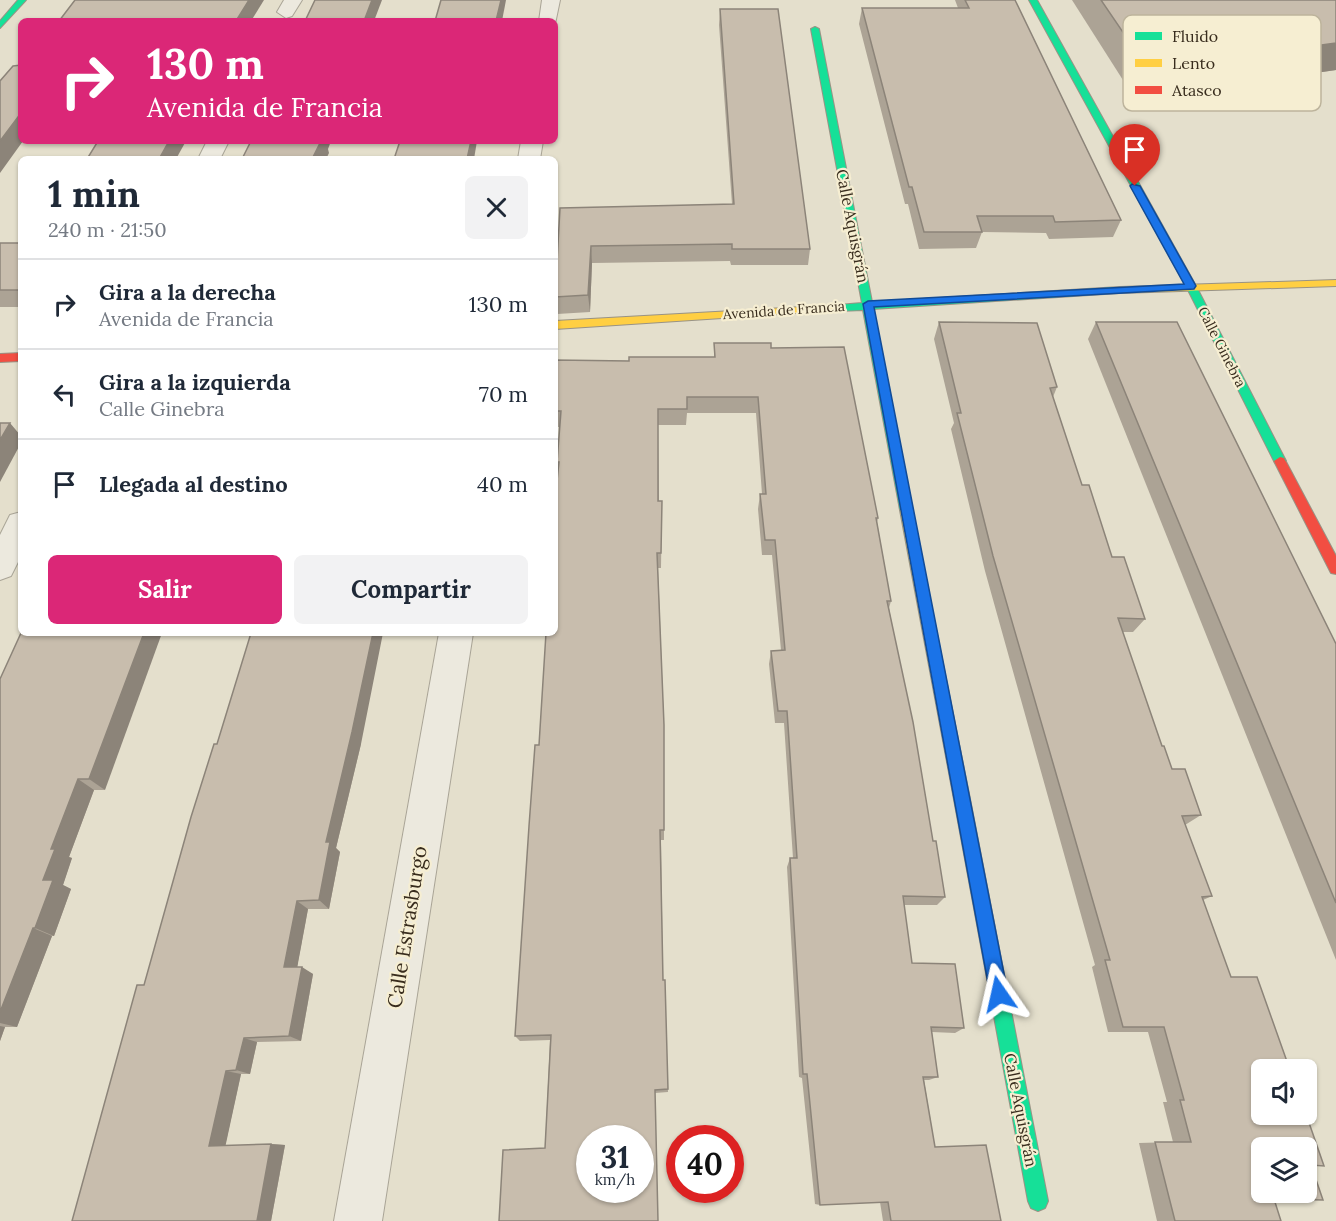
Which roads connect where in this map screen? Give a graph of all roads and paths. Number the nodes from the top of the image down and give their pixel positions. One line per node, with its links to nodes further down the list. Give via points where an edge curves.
1 (22, 0): 5 (street)
2 (551, 0): 4 (street)
3 (1033, 0): 8 (street, Calle Ginebra)
4 (548, 18)
5 (0, 26)
6 (815, 29): 9 (street, Calle Aquisgrán)
7 (1336, 283): 8 (street, Avenida de Francia)
8 (1191, 286): 9 (street, Avenida de Francia); 15 (street, Calle Ginebra)
9 (868, 304): 10 (street, Avenida de Francia); 17 (street, Calle Aquisgrán)
10 (558, 325)
11 (18, 357): 12 (street)
12 (0, 358)
13 (18, 530): 14 (street)
14 (0, 567)
15 (1336, 569)
16 (456, 636): 18 (street, Calle Estrasburgo)
17 (1038, 1201)
18 (358, 1221)

